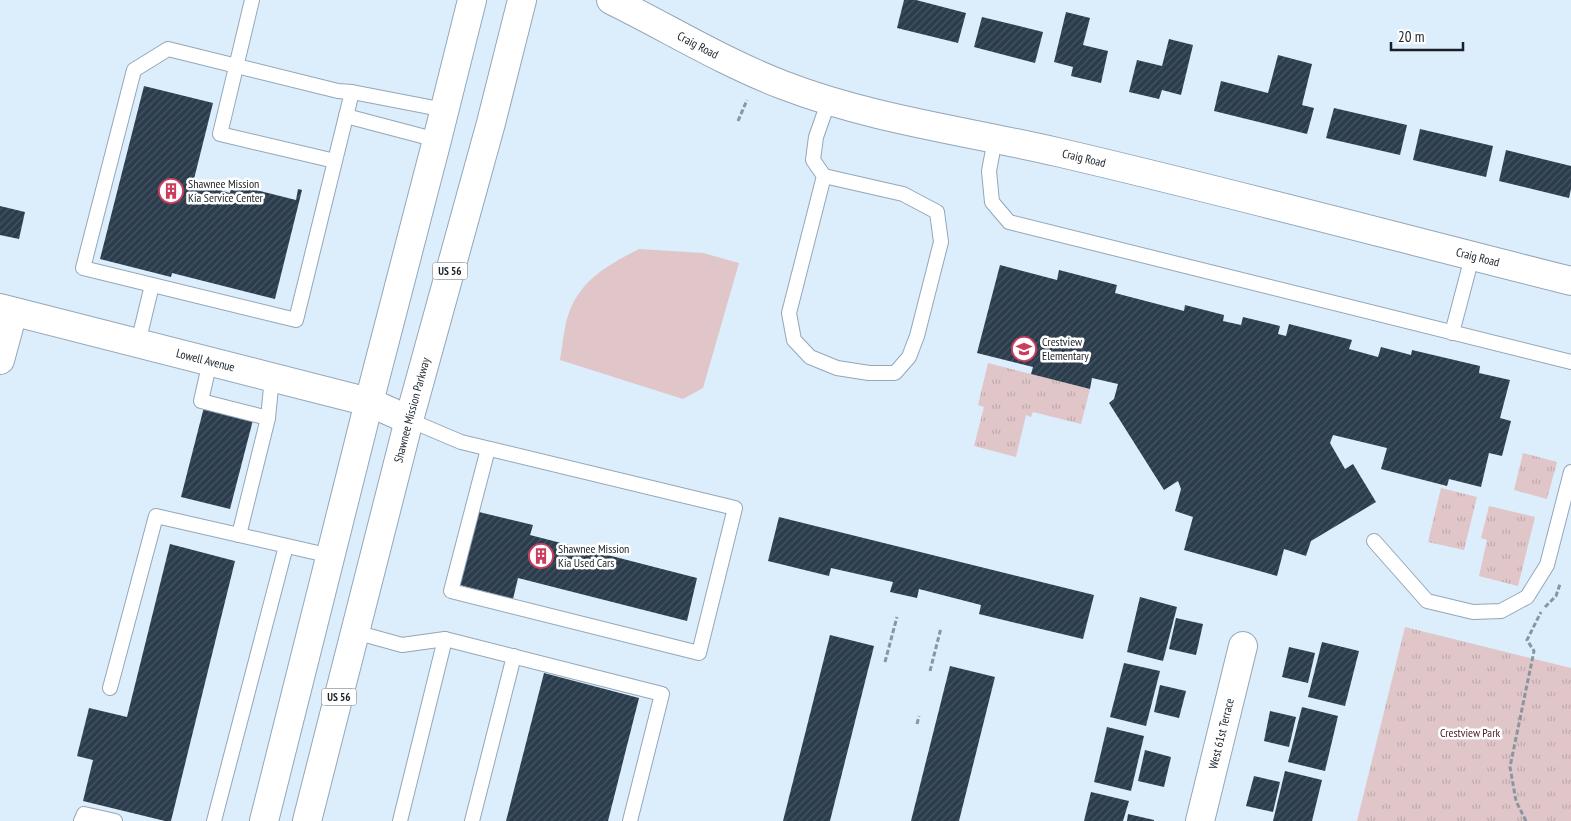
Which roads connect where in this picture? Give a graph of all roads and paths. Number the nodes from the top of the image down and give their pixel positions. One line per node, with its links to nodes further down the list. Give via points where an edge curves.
1 (252, 0): 5 (lane)
2 (472, 0): 9 (main road)
3 (522, 0): 28 (main road, Shawnee Mission Parkway / US 56)
4 (611, 0): 8 (main road, Craig Road, via 783,85)
5 (236, 66): 6 (lane); 14 (lane, via 220,134); 18 (lane, via 168,49 134,70 83,268)
6 (352, 92): 9 (lane); 10 (lane)
7 (747, 100): 11 (path)
8 (829, 100): 12 (main road, Craig Road); 15 (lane, via 816,138 813,160)
9 (445, 110): 13 (main road)
10 (346, 116): 13 (lane); 14 (lane)
11 (738, 121)
12 (995, 139): 16 (main road, Craig Road); 20 (lane, via 989,171 992,202 1009,222)
13 (437, 140): 26 (main road)
14 (335, 161): 18 (lane, via 296,320)
15 (824, 176): 15 (lane, via 788,314 794,340 810,357 837,368 895,373 909,356 919,327 941,242 938,212 903,194)
16 (1472, 256): 17 (main road, Craig Road); 20 (lane)
17 (1571, 282)
18 (152, 285): 21 (lane)
19 (7, 310): 21 (main road, Lowell Avenue); 22 (main road)
20 (1452, 333): 24 (lane)
21 (138, 343): 23 (main road, Lowell Avenue)
22 (0, 360)
23 (210, 361): 25 (main road, Lowell Avenue); 27 (lane, via 201,401)
24 (1571, 362)
25 (272, 377): 26 (main road, Lowell Avenue); 27 (lane)
26 (369, 402): 28 (main road, Lowell Avenue); 34 (main road)
27 (268, 418): 31 (lane)
28 (408, 420): 29 (lane, via 461,442); 38 (main road, Shawnee Mission Parkway / US 56)
29 (488, 449): 29 (lane, via 736,508 698,653 451,592)
30 (1571, 472): 32 (lane, via 1547,566 1527,597 1501,611 1473,612 1428,601)
31 (239, 535): 33 (lane); 44 (lane, via 156,516)
32 (1374, 541)
33 (286, 546): 34 (lane); 49 (lane)
34 (331, 556): 50 (main road)
35 (1561, 578): 56 (path, via 1556,596 1539,614 1527,640 1534,651 1510,767 1516,801)
36 (897, 616): 42 (path)
37 (941, 628): 43 (path)
38 (355, 632): 39 (lane, via 402,645); 51 (main road, Shawnee Mission Parkway / US 56)
39 (444, 639): 41 (lane); 52 (lane)
40 (1243, 646): 55 (main road, West 61st Terrace)
41 (514, 656): 53 (lane); 54 (lane, via 662,694)
42 (885, 662)
43 (930, 671)
44 (110, 688)
45 (919, 716): 46 (path)
46 (917, 724)
47 (82, 821): 48 (lane, via 84,814)
48 (115, 821)
49 (214, 821)
50 (264, 821)
51 (307, 821)
52 (400, 821)
53 (472, 821)
54 (630, 821)
55 (1200, 821)
56 (1526, 821)

